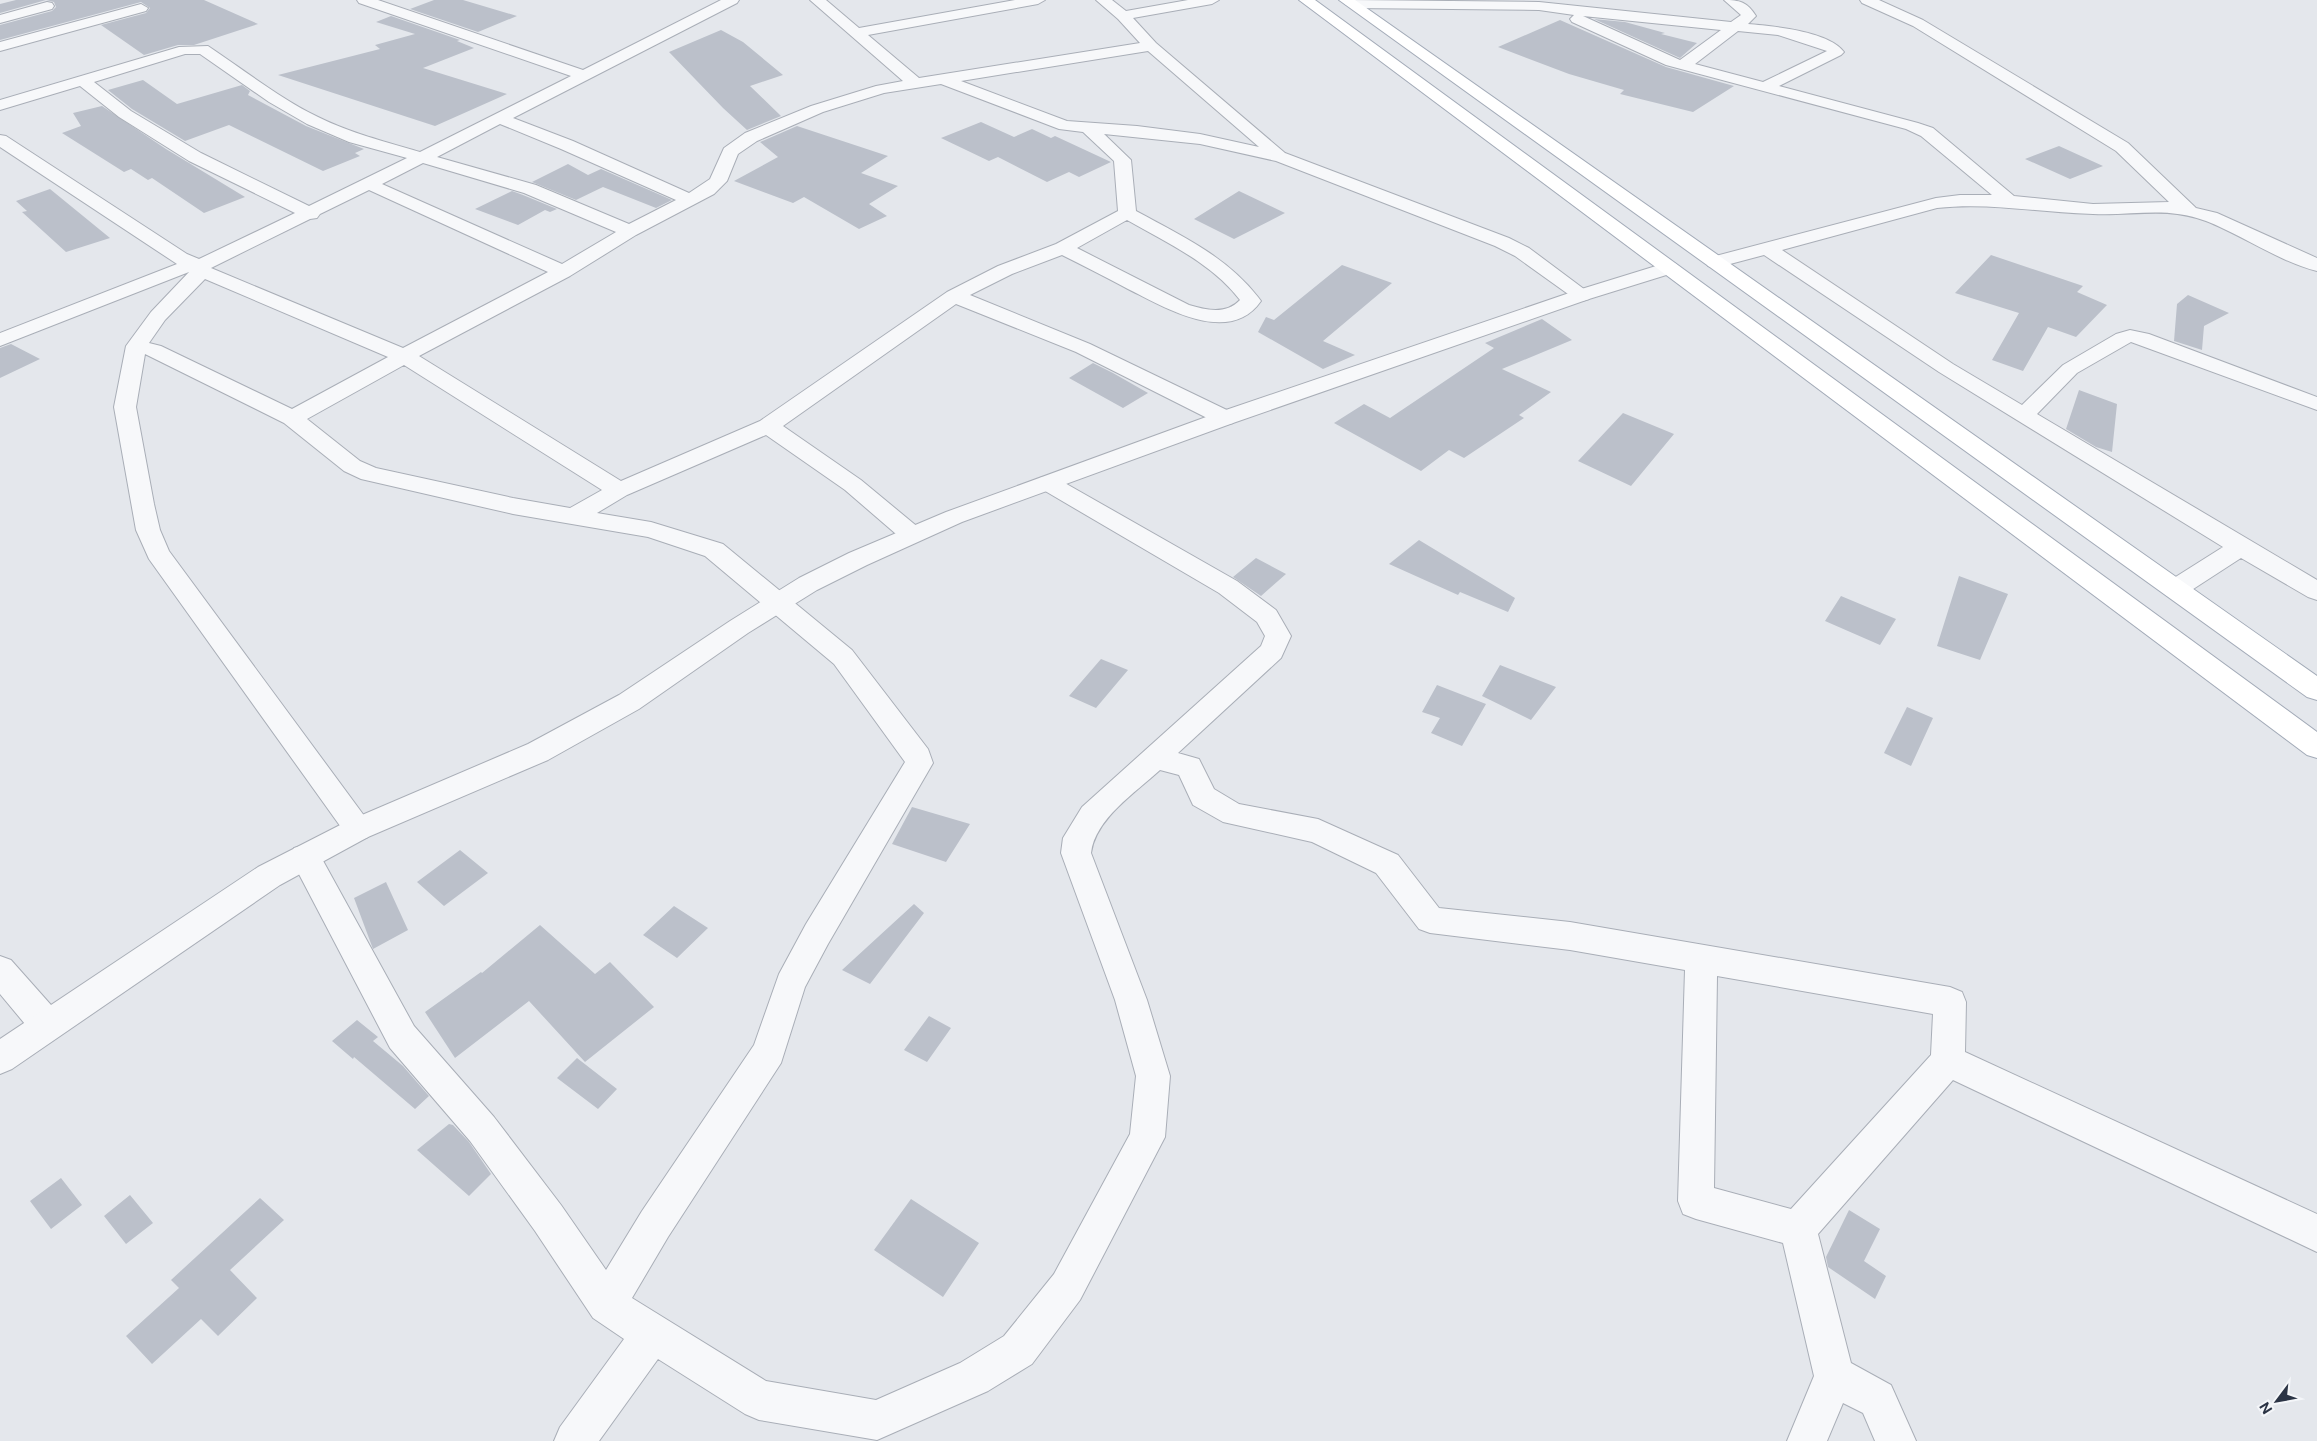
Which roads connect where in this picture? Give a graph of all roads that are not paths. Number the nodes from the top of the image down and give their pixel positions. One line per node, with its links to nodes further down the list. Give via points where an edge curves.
1 (364, 0): 21 (street)
2 (732, 0): 21 (street)
3 (817, 0): 17 (street)
4 (1038, 0): 17 (street)
5 (1103, 0): 14 (street)
6 (1212, 0): 14 (street)
7 (1306, 0): 44 (main road)
8 (1731, 0): 16 (street, via 1749,16)
9 (1867, 0): 35 (street, via 1918,23 2122,147)
10 (1349, 2): 13 (street, via 1521,5); 41 (main road)
11 (47, 6): 15 (street)
12 (141, 8): 19 (street)
13 (1552, 9): 16 (street); 20 (street)
14 (1122, 16): 18 (street)
15 (0, 19)
16 (1734, 27): 20 (street); 25 (street, via 1795,34 1836,52)
17 (856, 33): 24 (street)
18 (1151, 46): 22 (street); 30 (street)
19 (0, 47)
20 (1682, 65): 25 (street)
21 (583, 75): 27 (street)
22 (942, 80): 24 (street); 28 (street, via 1064,126)
23 (83, 81): 26 (street); 31 (street, via 184,50 203,49 275,99 314,121 355,138); 37 (street, via 125,114 180,149)
24 (916, 84): 33 (street, via 882,90 818,109 751,137 730,152 718,181)
25 (1764, 87): 34 (street, via 1927,132)
26 (0, 105)
27 (499, 118): 31 (street); 33 (street)
28 (1089, 129): 30 (street, via 1200,139); 36 (street, via 1122,160)
29 (0, 140): 43 (street)
30 (1281, 157): 46 (street, via 1502,242 1522,252)
31 (423, 158): 32 (street); 38 (street, via 530,189)
32 (370, 184): 37 (street); 45 (street)
33 (692, 200): 38 (street)
34 (2009, 201): 35 (street, via 2093,209 2165,206); 40 (street, via 1936,203)
35 (2188, 210): 42 (street, via 2211,217)
36 (1127, 213): 39 (street); 39 (street, via 1210,260 1241,286 1251,301 1244,308 1225,316 1206,316 1182,309)
37 (311, 214): 43 (street)
38 (630, 231): 45 (street)
39 (1063, 248): 47 (street, via 1004,270)
40 (1767, 248): 41 (street); 52 (street, via 1893,333)
41 (1715, 262): 61 (main road)
42 (2317, 265)
43 (197, 267): 48 (street); 49 (street, via 198,275 158,316); 50 (street)
44 (1669, 268): 46 (street); 65 (main road)
45 (563, 272): 50 (street)
46 (1582, 295): 54 (street)
47 (954, 296): 54 (street, via 1083,348); 55 (street)
48 (0, 340)
49 (136, 346): 53 (street, via 154,350); 67 (street, via 125,407 142,504 158,553)
50 (404, 356): 53 (street); 57 (street)
51 (2317, 404): 52 (street, via 2130,336 2070,369)
52 (2024, 415): 60 (street)
53 (292, 418): 58 (street, via 352,466 370,474)
54 (1224, 418): 56 (street)
55 (768, 426): 57 (street); 59 (street, via 853,485)
56 (1048, 483): 59 (street); 66 (street, via 1228,587 1266,616 1278,636 1272,651)
57 (619, 490): 58 (street)
58 (572, 517): 63 (street, via 651,530 714,550)
59 (910, 534): 63 (street, via 808,584)
60 (2241, 547): 61 (street); 62 (street)
61 (2175, 589): 64 (main road)
62 (2317, 591)
63 (778, 603): 67 (street, via 629,702 538,752); 76 (street, via 843,657 919,762 816,934 790,984 769,1052 655,1224)
64 (2317, 690)
65 (2317, 747)
66 (1156, 758): 69 (street, via 1189,767 1203,797 1233,814 1318,831 1387,864 1430,920 1570,936); 76 (street, via 1092,815 1078,838 1076,853 1131,1000 1154,1076 1147,1137 1067,1287 1018,1350 974,1377 876,1420 759,1400)
67 (358, 829): 68 (street)
68 (305, 857): 71 (street, via 269,876); 76 (street, via 402,1037 482,1129)
69 (1701, 958): 73 (street, via 1950,1002); 74 (street, via 1696,1201)
70 (0, 970): 71 (street)
71 (47, 1025): 72 (street)
72 (0, 1058)
73 (1948, 1061): 74 (street); 75 (street)
74 (1798, 1229): 77 (street)
75 (2317, 1233)
76 (607, 1304): 78 (street, via 651,1335)
77 (1834, 1376): 79 (street); 80 (street, via 1878,1399)
78 (574, 1441)
79 (1807, 1441)
80 (1896, 1441)

